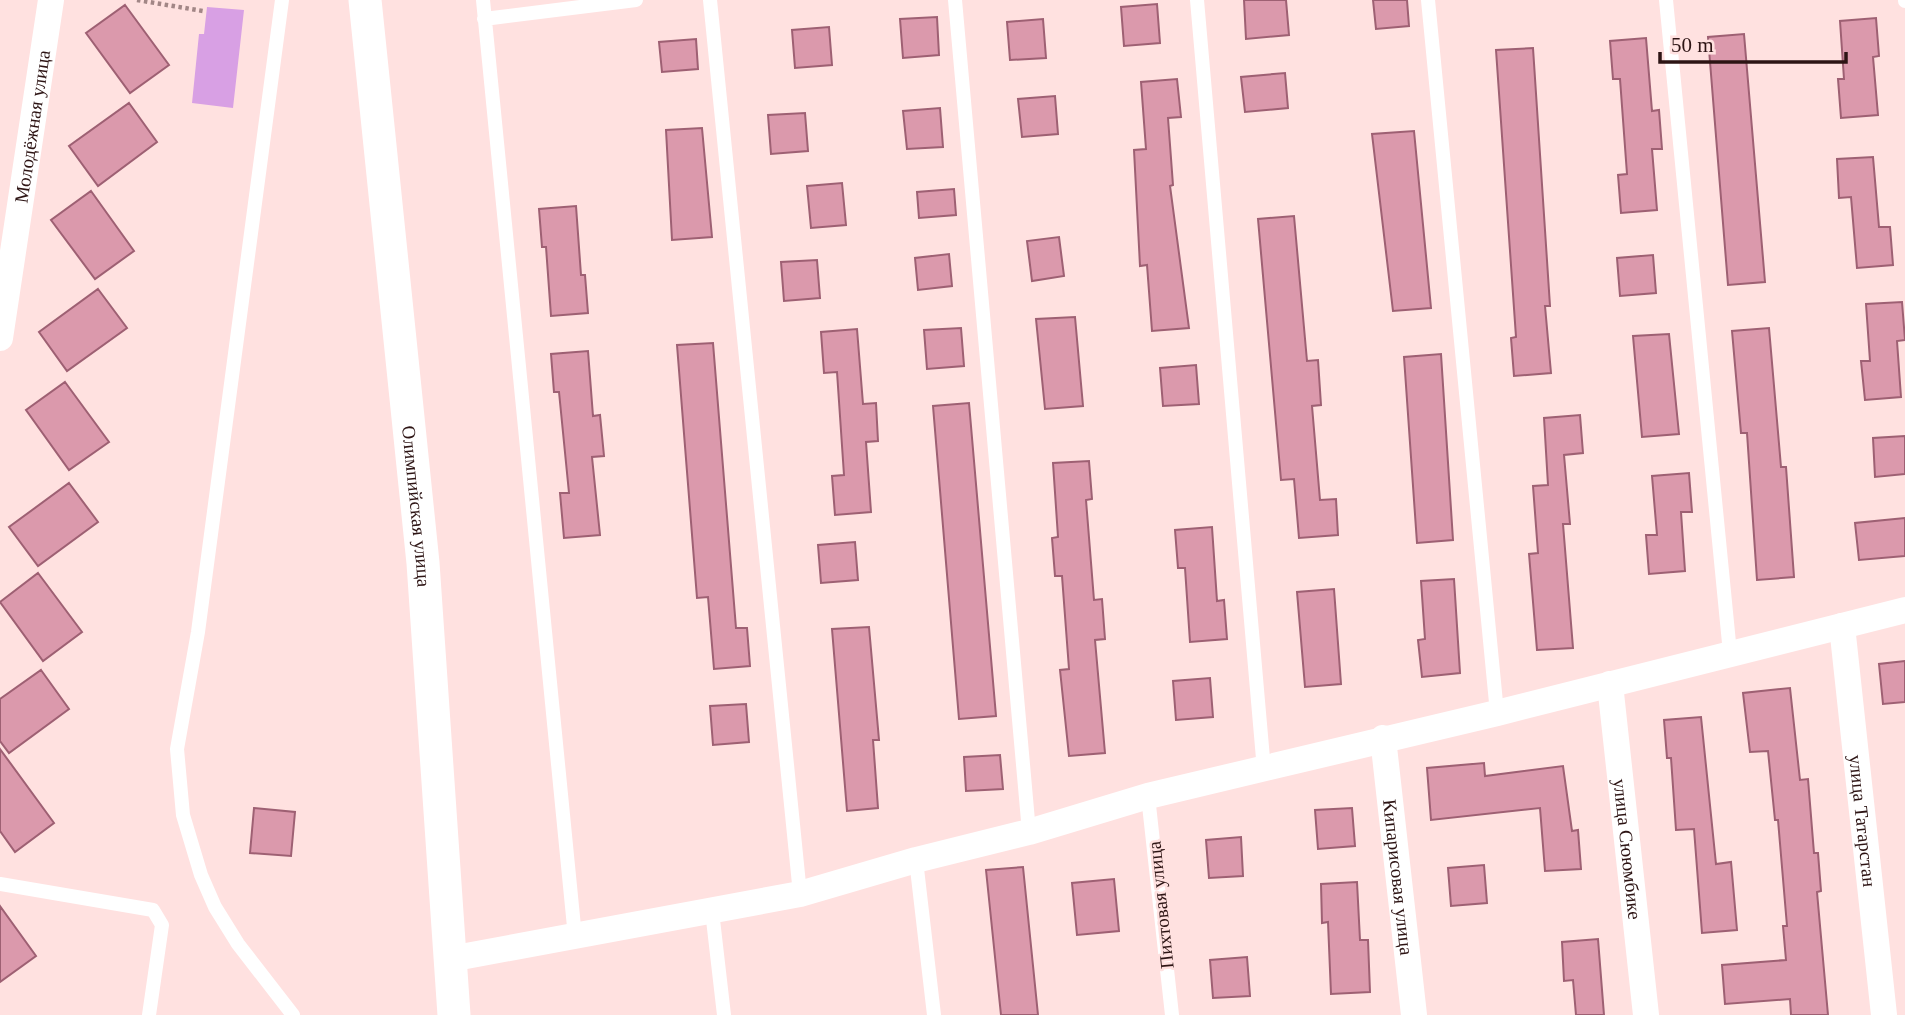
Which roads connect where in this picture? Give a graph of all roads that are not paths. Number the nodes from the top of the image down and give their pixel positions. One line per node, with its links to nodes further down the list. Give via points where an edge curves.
1 (51, 0): 12 (street, Молодёжная улица)
2 (282, 0): 29 (lane, via 198,632 177,749 183,815 201,875 238,944)
3 (365, 0): 27 (street, Олимпийская улица, via 423,563)
4 (483, 0): 11 (lane)
5 (636, 0): 11 (lane)
6 (710, 0): 24 (lane)
7 (955, 0): 21 (lane)
8 (1197, 0): 19 (lane)
9 (1428, 0): 17 (lane)
10 (1666, 0): 15 (lane)
11 (485, 19): 26 (lane)
12 (0, 338)
13 (1905, 610): 14 (street)
14 (1842, 626): 15 (street); 36 (street, улица Татарстан)
15 (1730, 653): 16 (street)
16 (1610, 684): 17 (street); 35 (street, улица Сююмбике)
17 (1497, 713): 18 (street)
18 (1383, 738): 19 (street); 34 (street, Кипарисовая улица)
19 (1264, 770): 20 (street)
20 (1148, 796): 21 (street); 33 (lane, Пихтовая улица)
21 (1029, 832): 22 (street)
22 (916, 860): 24 (street); 32 (lane)
23 (0, 884): 28 (lane, via 153,910 162,925)
24 (800, 894): 25 (street)
25 (712, 911): 26 (street); 31 (lane)
26 (575, 937): 27 (street)
27 (450, 960): 30 (street, Олимпийская улица)
28 (149, 1015)
29 (293, 1015)
30 (453, 1015)
31 (724, 1015)
32 (934, 1015)
33 (1171, 1015)
34 (1415, 1015)
35 (1646, 1015)
36 (1884, 1015)

